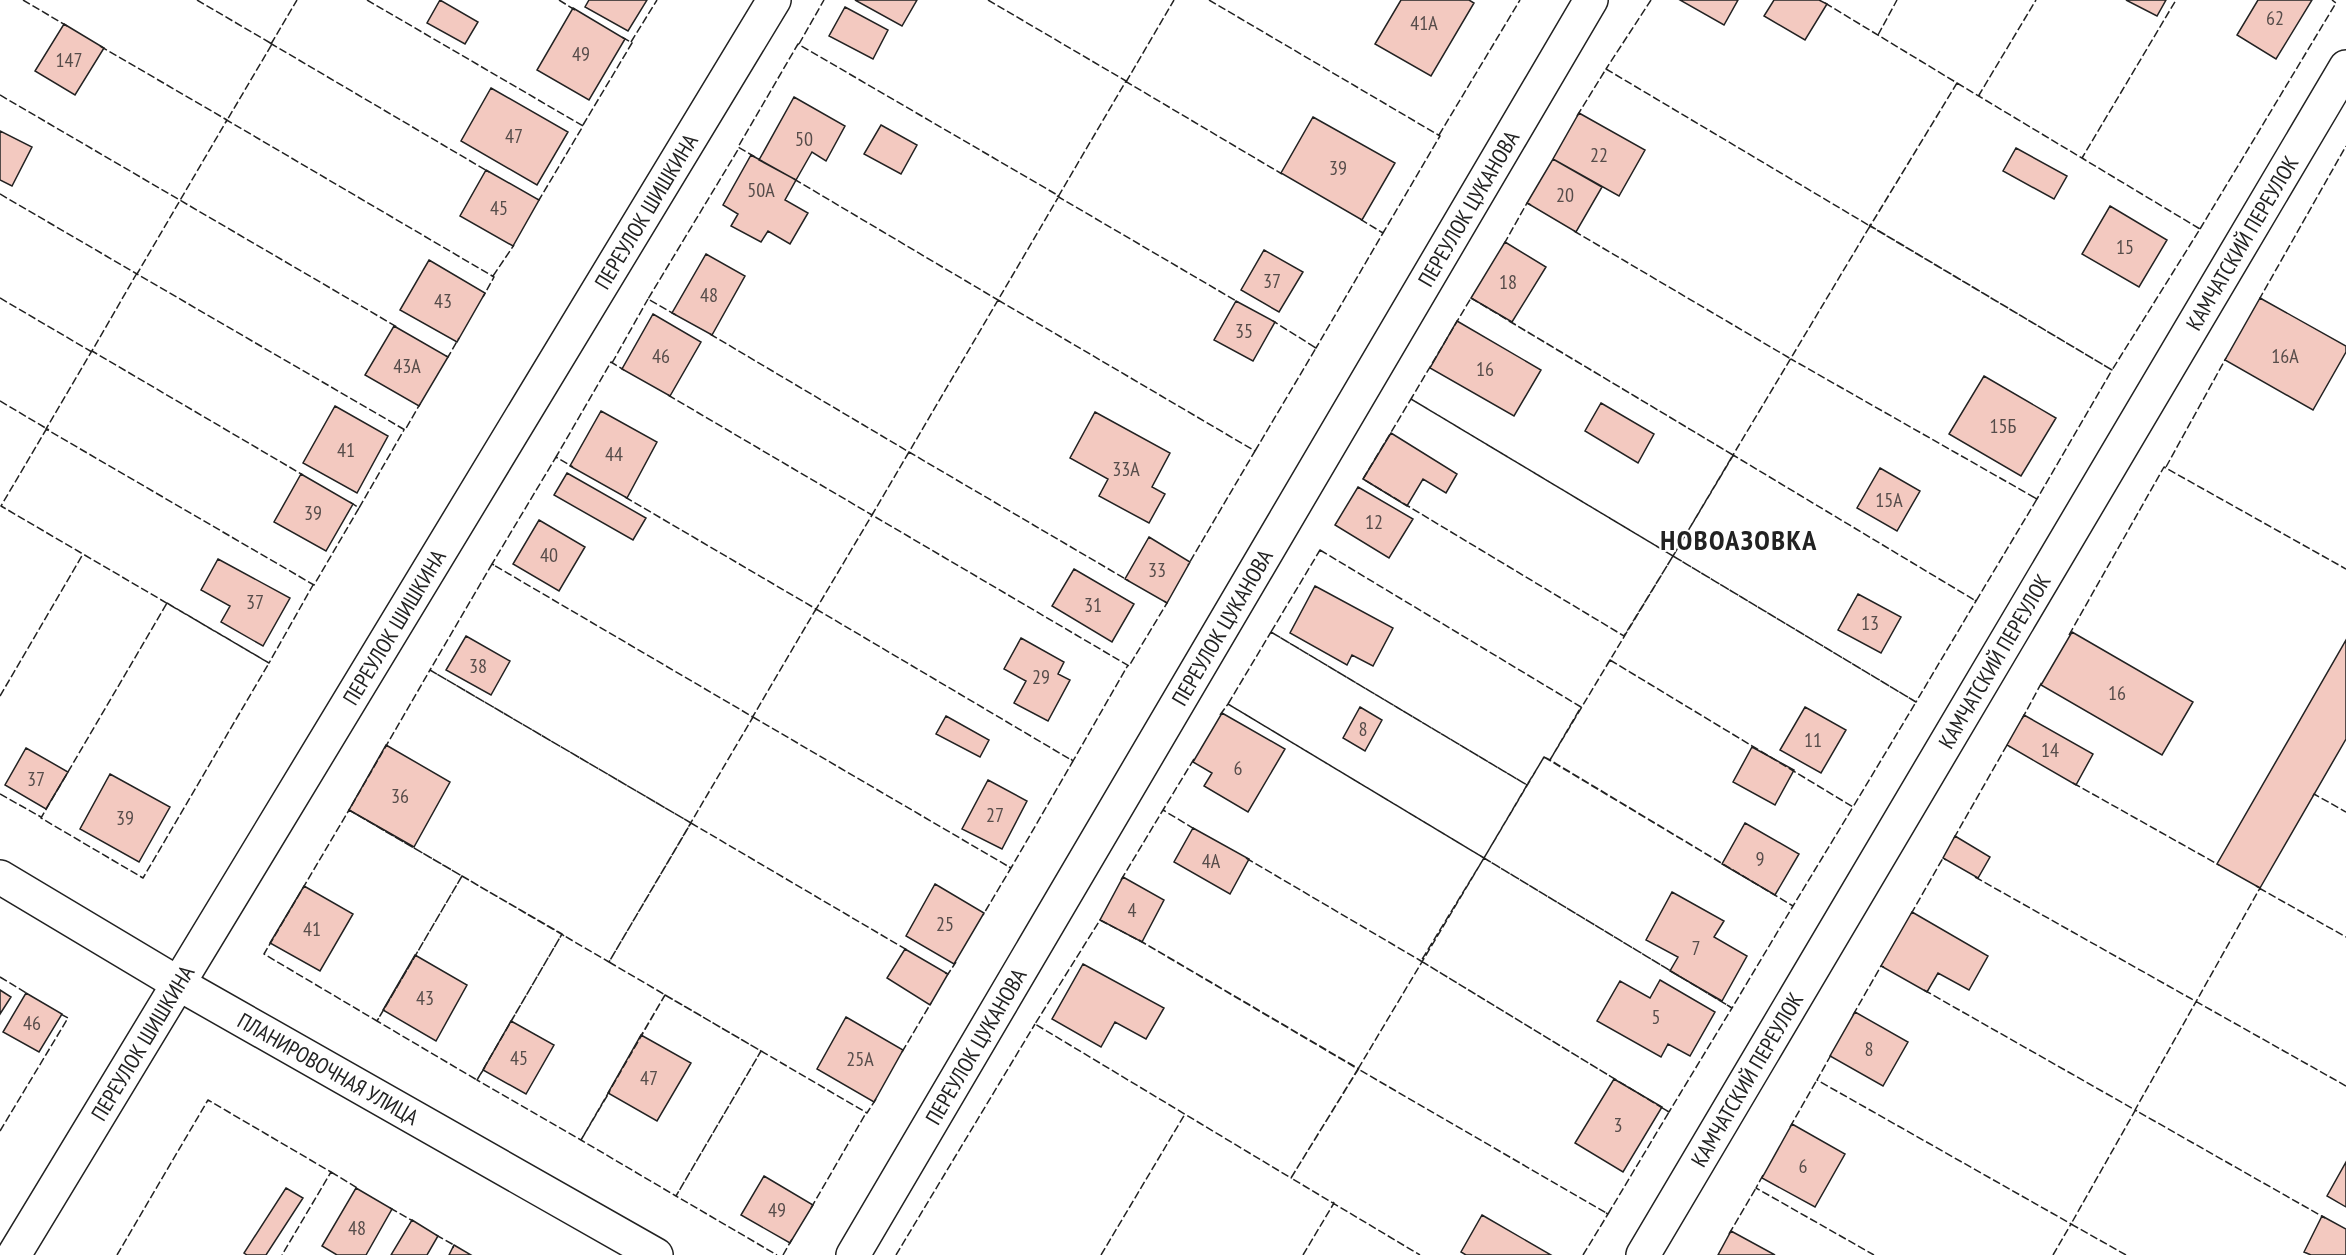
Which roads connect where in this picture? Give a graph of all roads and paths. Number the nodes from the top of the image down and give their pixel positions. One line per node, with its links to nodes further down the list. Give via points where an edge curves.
1 (774, 0): 5 (street, ПЕРЕУЛОК ШИШКИНА)
2 (1591, 0): 8 (street, ПЕРЕУЛОК ЦУКАНОВА)
3 (2346, 67): 9 (street, КАМЧАТСКИЙ ПЕРЕУЛОК)
4 (0, 877): 5 (street, ПЛАНИРОВОЧНАЯ УЛИЦА)
5 (179, 984): 6 (street, ПЕРЕУЛОК ШИШКИНА); 7 (street, ПЛАНИРОВОЧНАЯ УЛИЦА)
6 (14, 1255)
7 (656, 1255)
8 (853, 1255)
9 (1643, 1255)

